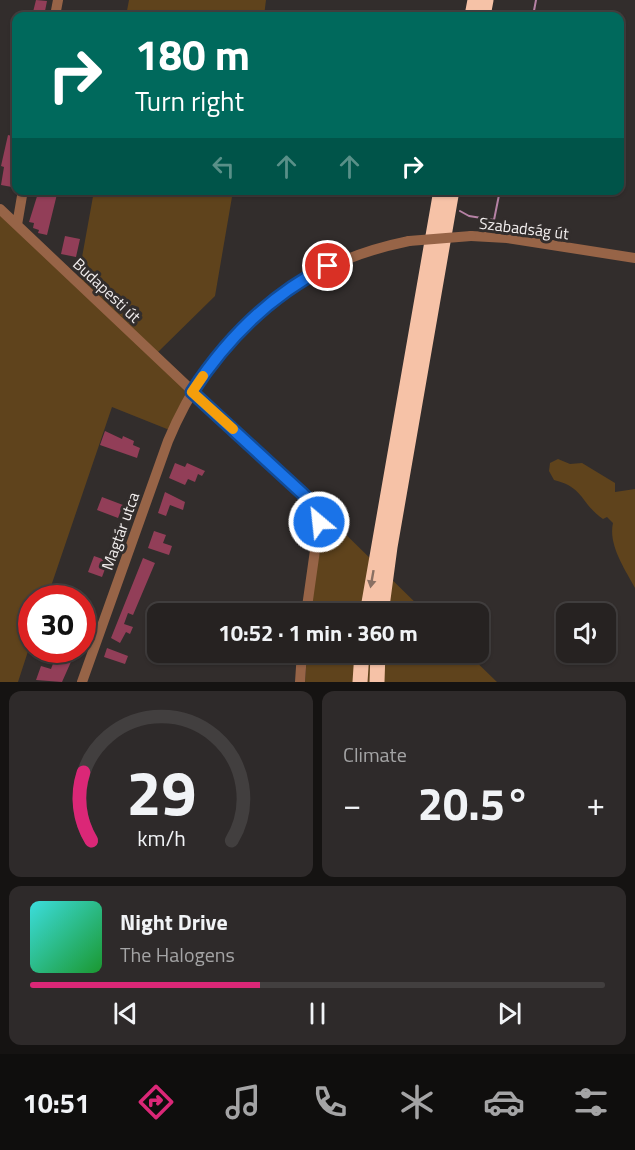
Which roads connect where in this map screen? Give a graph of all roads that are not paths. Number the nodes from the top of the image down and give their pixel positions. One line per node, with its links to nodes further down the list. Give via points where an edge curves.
1 (22, 195): 5 (street)
2 (440, 195): 9 (highway, one-way to 9)
3 (451, 195): 10 (highway)
4 (0, 209): 5 (street, Budapesti út)
5 (16, 225): 7 (street, Budapesti út)
6 (635, 258): 7 (street, Szabadság út, bridge, via 471,236 409,241 343,259 284,292 261,310 227,343)
7 (192, 392): 8 (street, Budapesti út, via 313,504 319,522); 14 (street, Magtár utca, via 168,441)
8 (308, 603)
9 (369, 603)
10 (382, 603)
11 (301, 663): 15 (street)
12 (361, 663): 16 (highway)
13 (377, 663): 17 (highway)
14 (82, 682)
15 (300, 682)
16 (360, 682)
17 (376, 682)

